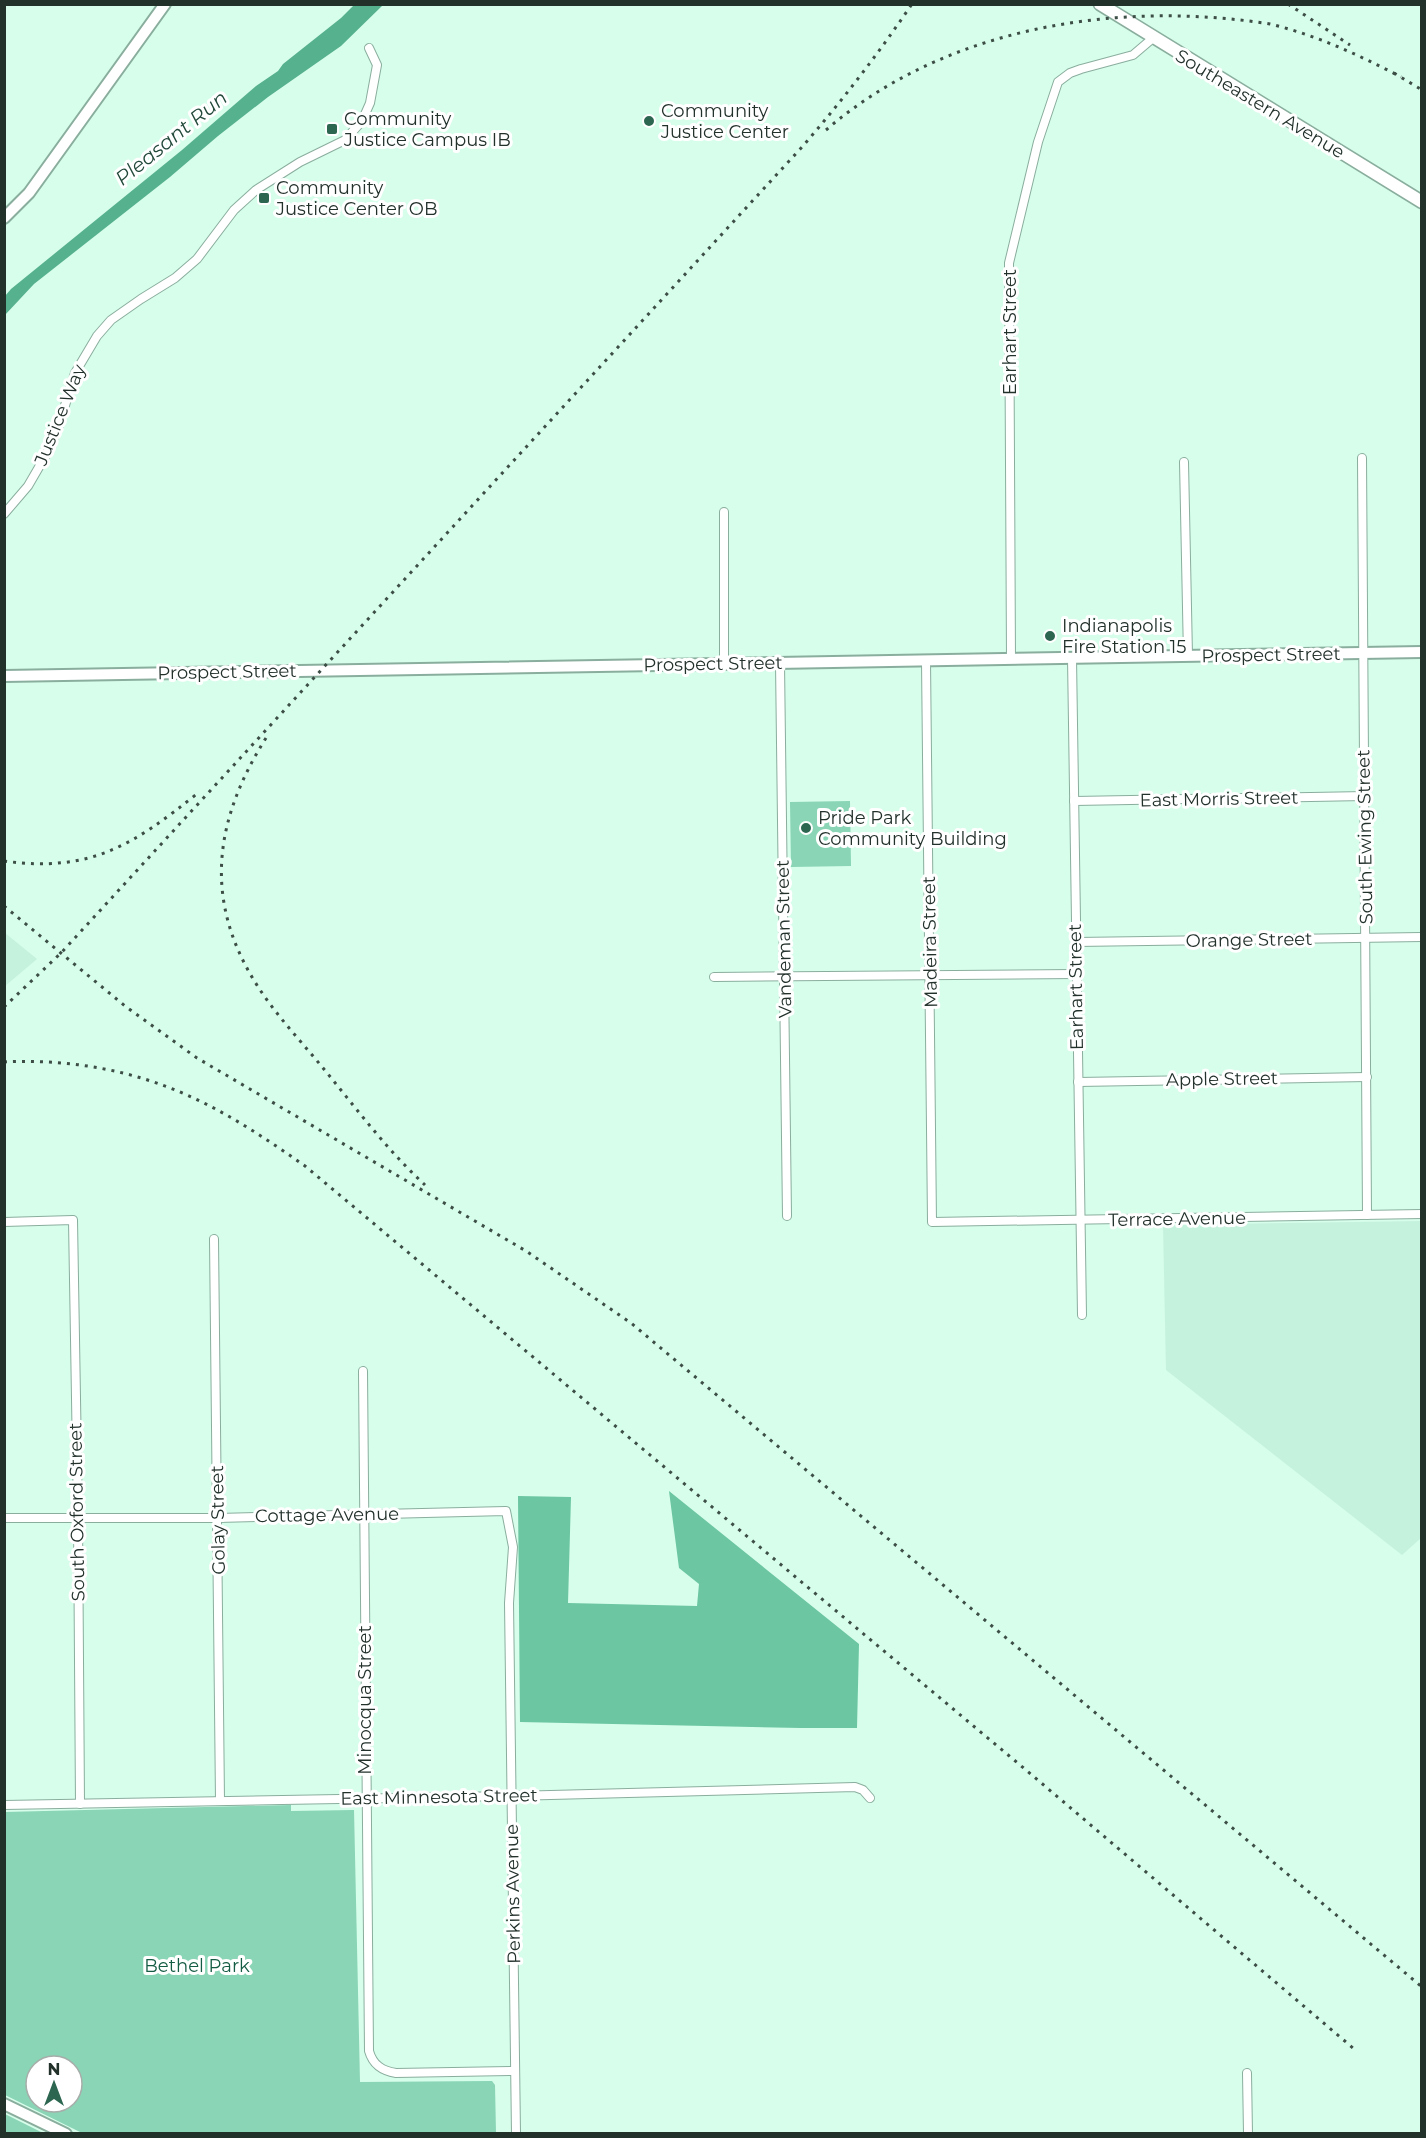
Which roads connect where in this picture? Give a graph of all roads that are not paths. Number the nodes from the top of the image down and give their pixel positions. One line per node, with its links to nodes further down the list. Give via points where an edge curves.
1 (165, 4): 6 (main road, via 29,193)
2 (1100, 4): 3 (main road, Southeastern Avenue)
3 (1153, 38): 5 (main road, Southeastern Avenue); 15 (street, Earhart Street, via 1132,55 1070,73 1059,82 1024,197 1009,263)
4 (369, 48): 10 (street, Justice Way, via 377,65 370,103 362,121 345,140 256,190 234,210 197,259 104,328 75,373 46,455 28,486)
5 (1422, 202)
6 (4, 218)
7 (1362, 458): 12 (street, South Ewing Street)
8 (1184, 462): 13 (street)
9 (724, 512): 18 (street)
10 (4, 514)
11 (1422, 652): 12 (main road, Prospect Street)
12 (1364, 653): 13 (main road, Prospect Street); 20 (street, South Ewing Street)
13 (1188, 656): 14 (main road, Prospect Street)
14 (1072, 658): 15 (main road, Prospect Street); 21 (street, Earhart Street)
15 (1011, 659): 16 (main road, Prospect Street)
16 (926, 661): 17 (main road, Prospect Street); 27 (street, Madeira Street)
17 (780, 663): 18 (main road, Prospect Street); 26 (street, Vandeman Street)
18 (724, 664): 19 (main road, Prospect Street)
19 (4, 676)
20 (1365, 796): 21 (street, East Morris Street); 23 (street, South Ewing Street)
21 (1074, 801): 24 (street, Earhart Street)
22 (1422, 937): 23 (street, Orange Street)
23 (1366, 938): 24 (street, Orange Street); 29 (street, South Ewing Street)
24 (1076, 942): 25 (street, Earhart Street)
25 (1076, 974): 27 (street); 30 (street, Earhart Street)
26 (784, 975): 27 (street); 28 (street); 33 (street, Vandeman Street)
27 (930, 975): 36 (street, Madeira Street)
28 (714, 977)
29 (1367, 1077): 30 (street, Apple Street); 32 (street, South Ewing Street)
30 (1078, 1082): 34 (street, Earhart Street)
31 (1422, 1214): 32 (street, Terrace Avenue)
32 (1367, 1215): 34 (street, Terrace Avenue)
33 (787, 1216)
34 (1080, 1220): 36 (street, Terrace Avenue); 38 (street, Earhart Street)
35 (4, 1222): 42 (street, South Oxford Street, via 73,1220)
36 (932, 1222)
37 (214, 1239): 44 (street, Golay Street)
38 (1082, 1315)
39 (363, 1371): 41 (street, Minocqua Street)
40 (506, 1511): 41 (street, Cottage Avenue); 45 (street, Perkins Avenue, via 513,1547 509,1603)
41 (364, 1514): 44 (street, Cottage Avenue); 47 (street, Minocqua Street)
42 (78, 1517): 43 (street, Cottage Avenue); 44 (street, Cottage Avenue); 49 (street, South Oxford Street)
43 (4, 1518)
44 (218, 1518): 48 (street, Golay Street)
45 (512, 1796): 46 (street, East Minnesota Street, via 855,1787); 47 (street, East Minnesota Street); 51 (street, Perkins Avenue)
46 (870, 1798)
47 (366, 1799): 48 (street, East Minnesota Street); 51 (street, Minocqua Street, via 372,2058 380,2068 396,2073)
48 (220, 1801): 49 (street, East Minnesota Street)
49 (80, 1804): 50 (street, East Minnesota Street)
50 (4, 1805)
51 (516, 2071): 55 (street, Perkins Avenue)
52 (1246, 2073): 56 (street)
53 (4, 2104): 54 (main road)
54 (66, 2133)
55 (516, 2133)
56 (1248, 2133)

